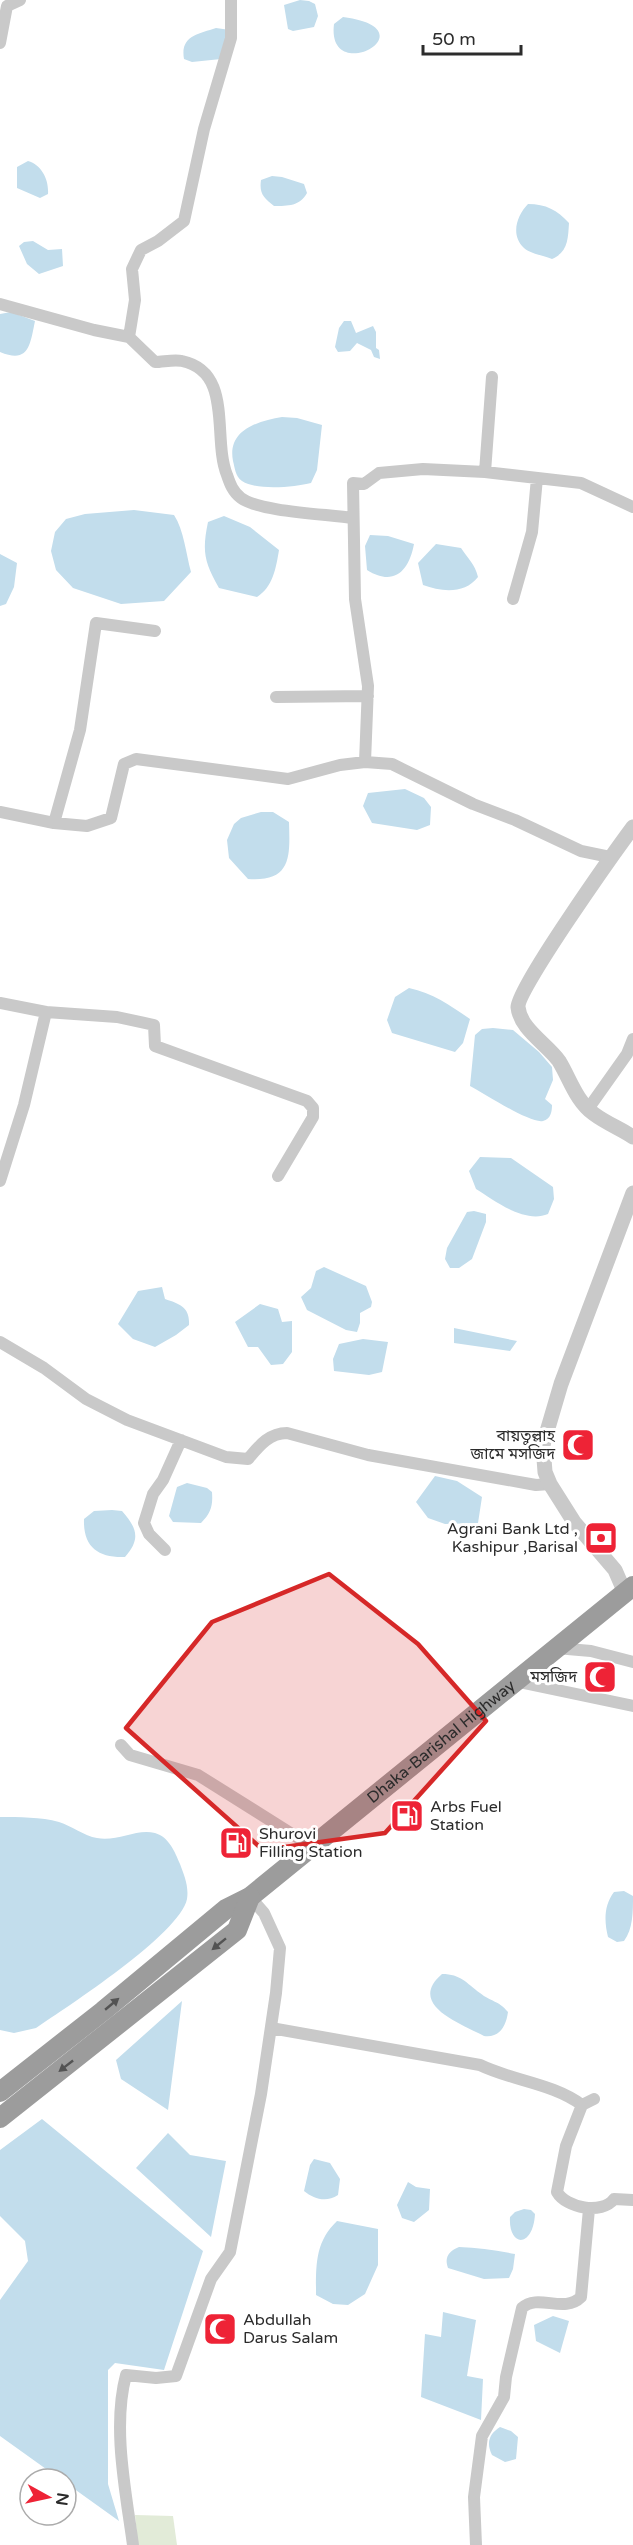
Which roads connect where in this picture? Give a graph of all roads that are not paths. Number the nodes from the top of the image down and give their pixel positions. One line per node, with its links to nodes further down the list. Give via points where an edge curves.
1 (20, 0): 3 (street, via 7,6)
2 (231, 0): 5 (street, via 231,38 204,129 184,221 141,250 132,269 135,300)
3 (0, 43)
4 (0, 304): 5 (street)
5 (129, 337): 10 (street, via 155,362 180,360 201,367 210,379 217,396 224,467 233,490 242,499 258,506)
6 (492, 377): 7 (street)
7 (485, 472): 8 (street); 10 (street, via 379,472 364,484 353,483)
8 (537, 478): 9 (street, via 581,483); 11 (street, via 532,532)
9 (633, 507)
10 (353, 518): 13 (street, via 355,599)
11 (513, 599)
12 (155, 631): 17 (street, via 96,623 80,730)
13 (368, 696): 14 (street); 15 (street)
14 (276, 698)
15 (365, 762): 17 (street, via 288,779 136,759 124,764 111,818 87,826); 19 (street, via 392,764 580,851)
16 (0, 812): 17 (street)
17 (54, 823)
18 (633, 827): 19 (street)
19 (610, 857): 23 (street, via 527,985 518,1007 522,1019 558,1061)
20 (0, 1003): 21 (street)
21 (46, 1012): 25 (street, via 117,1017 154,1025 155,1046 307,1101 313,1108 313,1117); 26 (street, via 34,1068)
22 (633, 1039): 23 (street, via 627,1054)
23 (588, 1109): 24 (street)
24 (633, 1137)
25 (278, 1176)
26 (0, 1181)
27 (633, 1193): 30 (street, via 546,1430 543,1459)
28 (0, 1342): 29 (street, via 86,1399 127,1420)
29 (181, 1440): 30 (street, via 226,1457 248,1459 270,1437 287,1433 368,1455 536,1485); 31 (street, via 153,1494 144,1523)
30 (550, 1484): 32 (street, via 574,1522)
31 (165, 1550)
32 (629, 1589): 33 (highway, Dhaka-Barishal Highway)
33 (556, 1648): 34 (street, via 591,1651); 35 (highway, Dhaka-Barishal Highway)
34 (633, 1662)
35 (514, 1681): 36 (street); 38 (highway, Dhaka-Barishal Highway)
36 (633, 1706)
37 (121, 1745): 38 (street, via 130,1755 198,1775)
38 (311, 1846): 39 (highway, Dhaka-Barishal Highway)
39 (250, 1897): 40 (street, via 264,1913 280,1948); 41 (highway, Dhaka-Barishal Highway, one-way to 39, via 226,1909); 44 (highway, Dhaka-Barishal Highway, one-way to 44, via 237,1930)
40 (271, 2028): 43 (street, via 480,2065 552,2089); 47 (street, via 245,2187 230,2252 211,2279 176,2376 126,2375 124,2382 122,2462)
41 (0, 2092)
42 (594, 2099): 43 (street)
43 (582, 2105): 46 (street, via 566,2146 557,2192 567,2202)
44 (0, 2118)
45 (633, 2200): 46 (street, via 614,2199 610,2204)
46 (589, 2209): 48 (street, via 581,2297 568,2305 531,2303 522,2308 504,2397 482,2436 474,2497)
47 (133, 2545)
48 (476, 2545)

